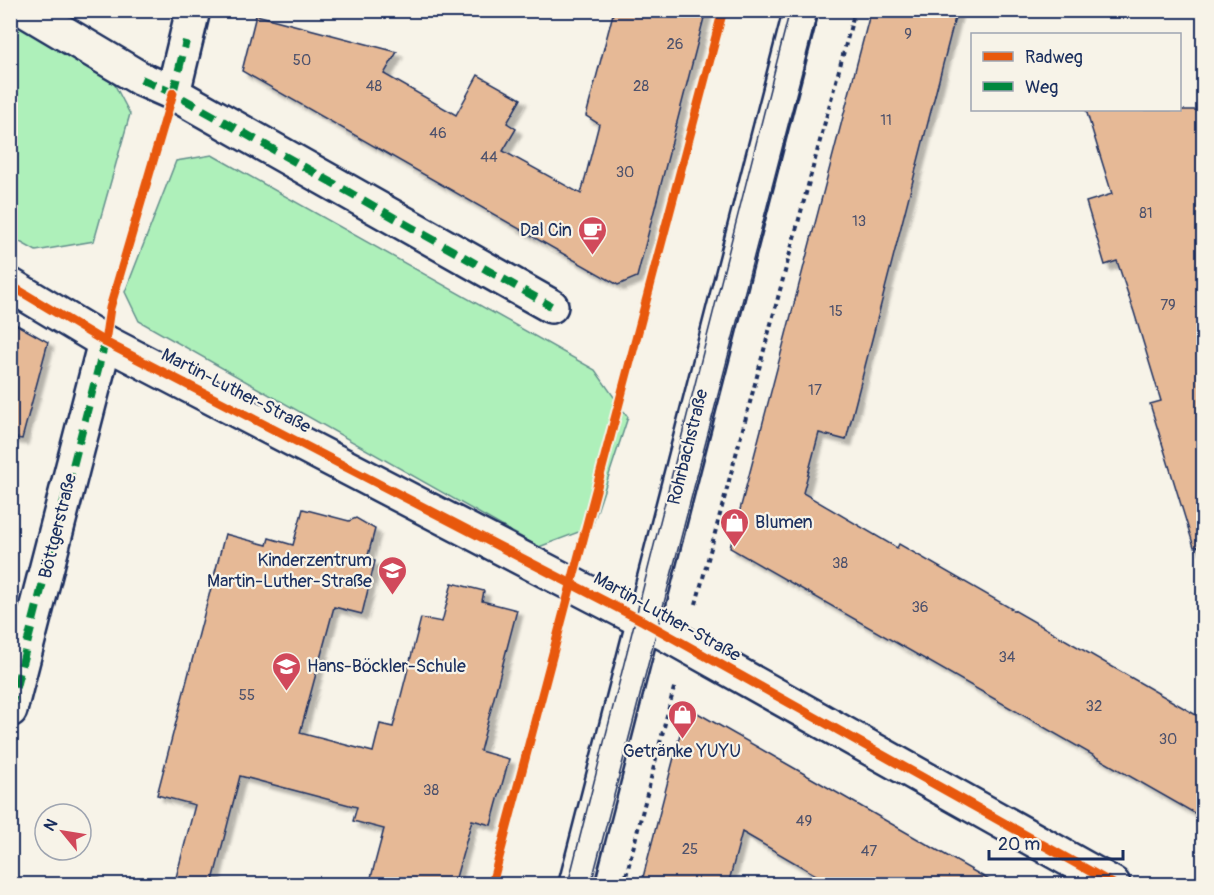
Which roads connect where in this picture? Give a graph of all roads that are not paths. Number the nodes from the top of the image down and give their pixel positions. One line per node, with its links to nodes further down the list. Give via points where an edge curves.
1 (25, 10): 4 (street, via 141,79)
2 (193, 10): 4 (street)
3 (801, 10): 8 (street, Rohrbachstraße)
4 (173, 93): 6 (street)
5 (10, 285): 7 (street, Martin-Luther-Straße)
6 (551, 306)
7 (105, 342): 8 (street, Martin-Luther-Straße); 9 (street, Böttgerstraße)
8 (644, 621): 10 (street, Rohrbachstraße); 11 (street, Martin-Luther-Straße)
9 (10, 710)
10 (576, 885)
11 (1113, 885)

